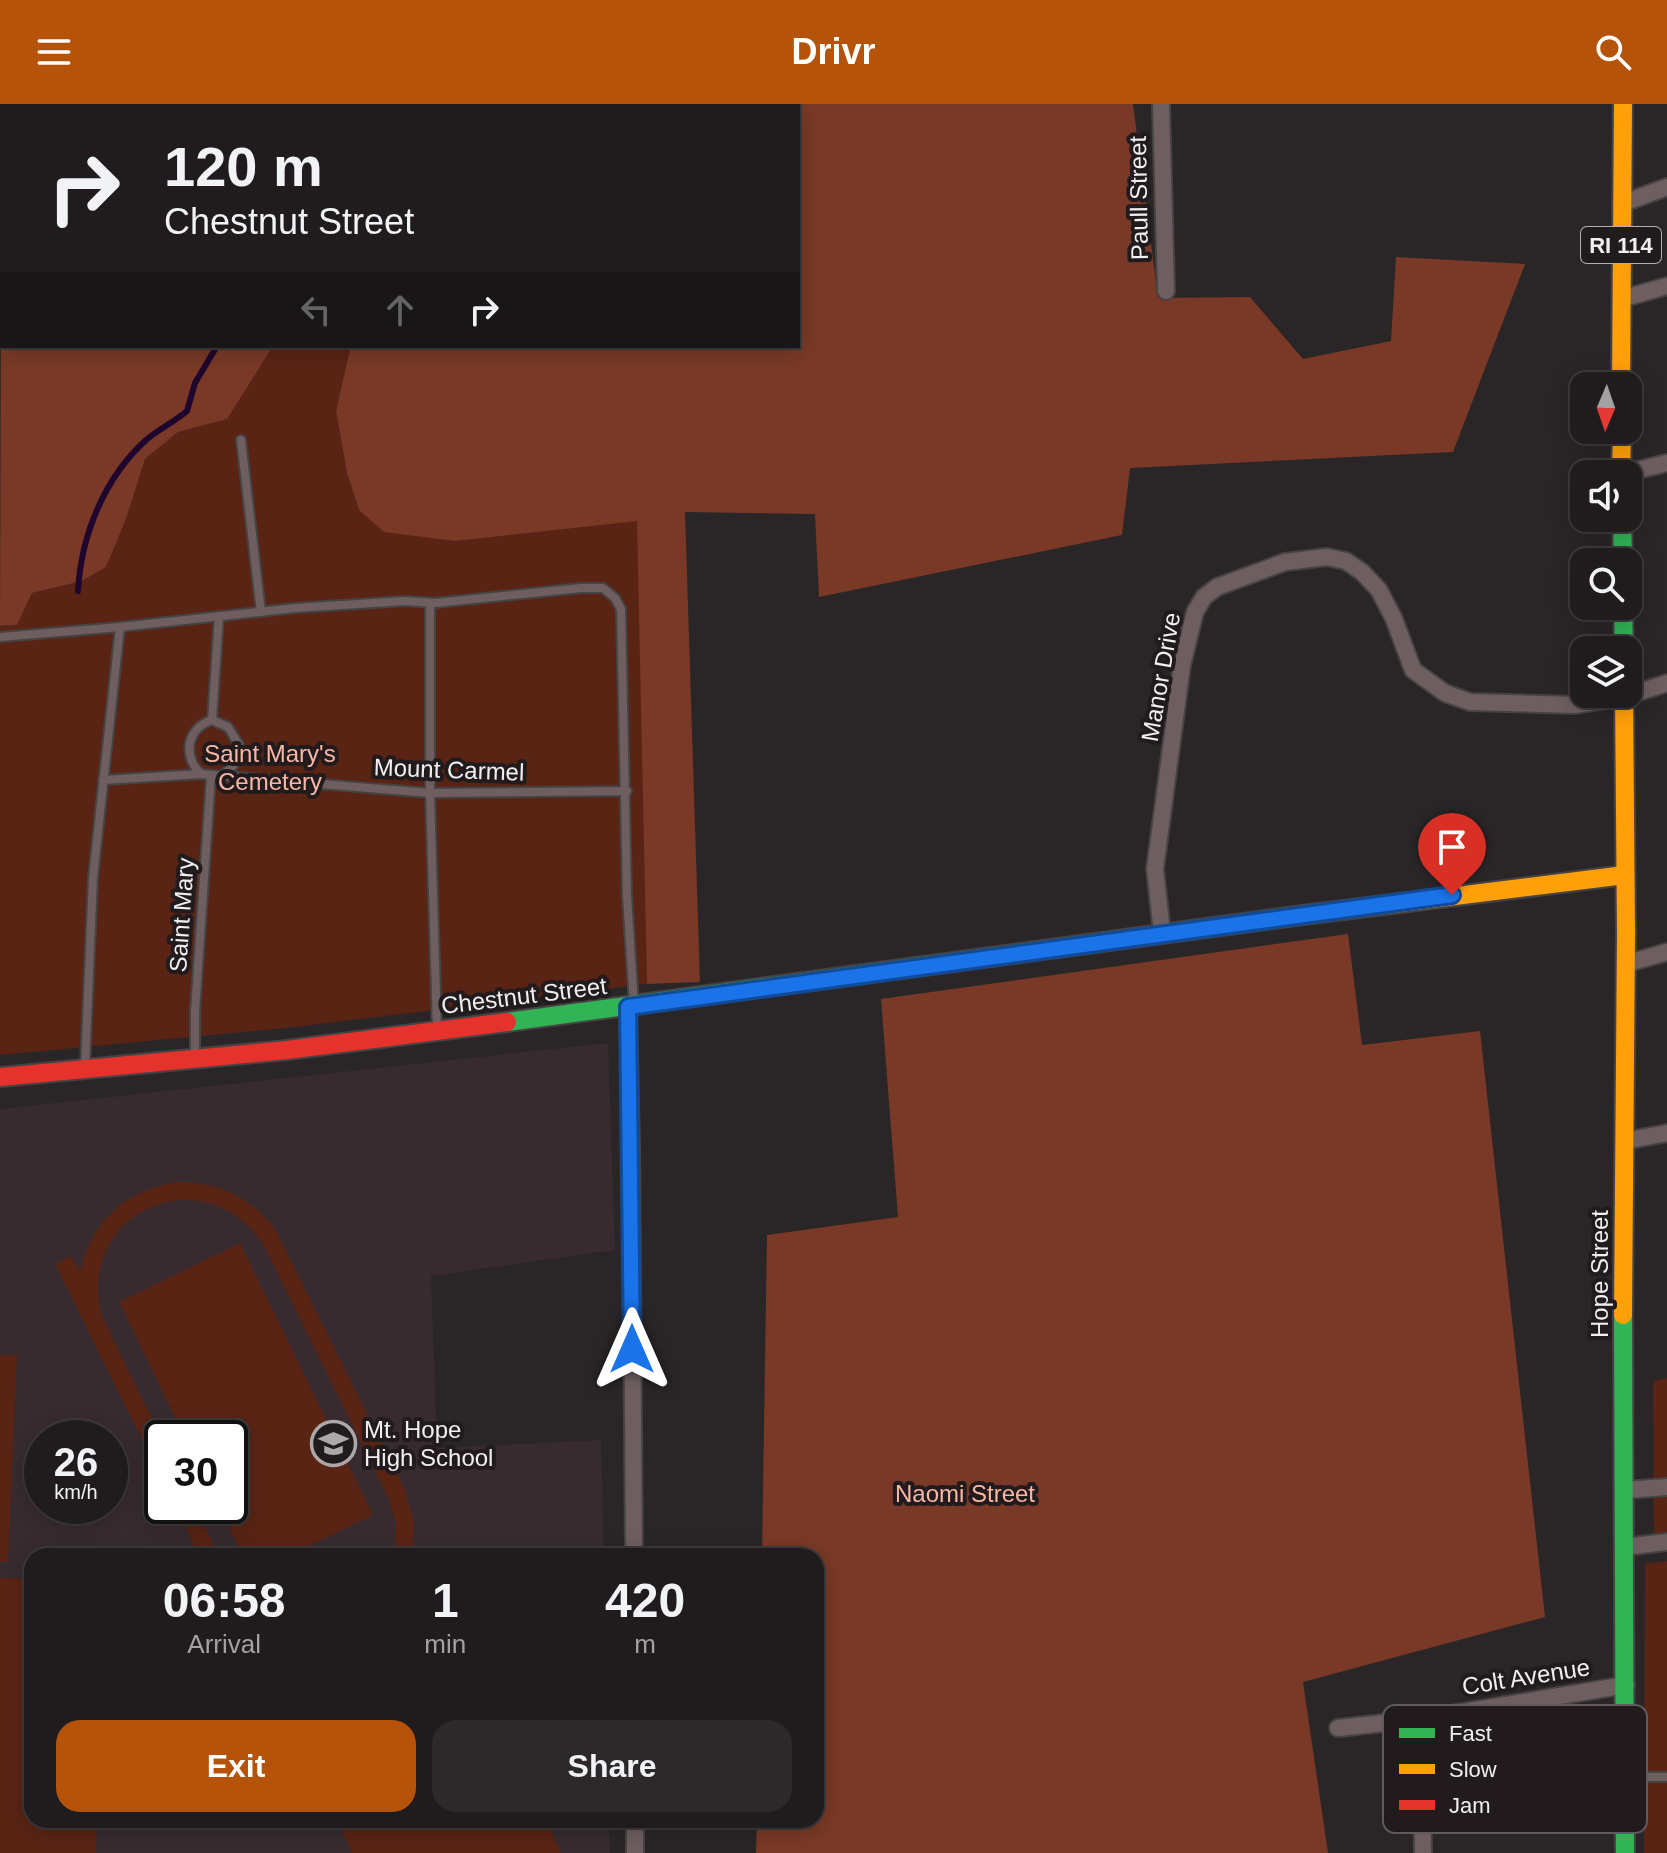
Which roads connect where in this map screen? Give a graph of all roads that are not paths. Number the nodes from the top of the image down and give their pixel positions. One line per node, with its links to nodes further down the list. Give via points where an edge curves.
1 (1161, 104): 6 (street, Paull Street)
2 (1623, 104): 4 (street, RI 114)
3 (1667, 187): 4 (street)
4 (1621, 204): 7 (street, RI 114)
5 (1667, 286): 7 (street)
6 (1166, 291)
7 (1621, 299): 8 (street, RI 114)
8 (1621, 372)
9 (241, 440): 13 (lane)
10 (1667, 463): 11 (street)
11 (1642, 469)
12 (430, 603): 13 (lane); 26 (lane, via 581,588 603,588 615,598 621,609); 27 (lane)
13 (261, 612): 14 (lane)
14 (219, 616): 15 (lane); 21 (lane)
15 (120, 627): 16 (lane); 25 (lane)
16 (0, 637)
17 (1667, 683): 18 (street, Manor Drive)
18 (1642, 690)
19 (1570, 705): 29 (street, Manor Drive, via 1470,702 1445,693 1413,670 1374,583 1338,559 1285,562 1217,587 1195,612 1182,665 1155,869)
20 (1624, 708): 28 (street, Hope Street)
21 (212, 720): 22 (lane, via 196,729 188,748); 23 (lane, via 228,727 239,745 233,766)
22 (201, 774): 24 (lane); 25 (lane)
23 (223, 775): 24 (lane); 27 (lane, Mount Carmel)
24 (211, 776): 34 (lane, Saint Mary)
25 (103, 780): 35 (lane)
26 (627, 791): 27 (lane, Mount Carmel); 32 (lane)
27 (430, 793): 33 (lane)
28 (1625, 875): 29 (street, Chestnut Street); 31 (street, Hope Street)
29 (1162, 933): 32 (street, Chestnut Street)
30 (1667, 952): 31 (street)
31 (1625, 964): 38 (street, Hope Street)
32 (631, 1006): 33 (street, Chestnut Street); 43 (street)
33 (437, 1031): 34 (street, Chestnut Street)
34 (195, 1058): 35 (street, Chestnut Street)
35 (84, 1068): 36 (street, Chestnut Street)
36 (0, 1077)
37 (1667, 1133): 38 (street)
38 (1624, 1141): 40 (street, Hope Street)
39 (1667, 1487): 40 (street)
40 (1625, 1490): 42 (street, Hope Street)
41 (1667, 1542): 42 (street)
42 (1624, 1547): 44 (street, Hope Street)
43 (634, 1548)
44 (1626, 1685): 45 (street, Colt Avenue); 46 (street, Hope Street)
45 (1505, 1705)
46 (1626, 1705)
47 (1383, 1723): 48 (street, Colt Avenue)
48 (1338, 1728)
49 (635, 1828): 52 (street)
50 (1423, 1833): 53 (street)
51 (1625, 1833): 54 (street, Hope Street)
52 (635, 1853)
53 (1423, 1853)
54 (1625, 1853)

